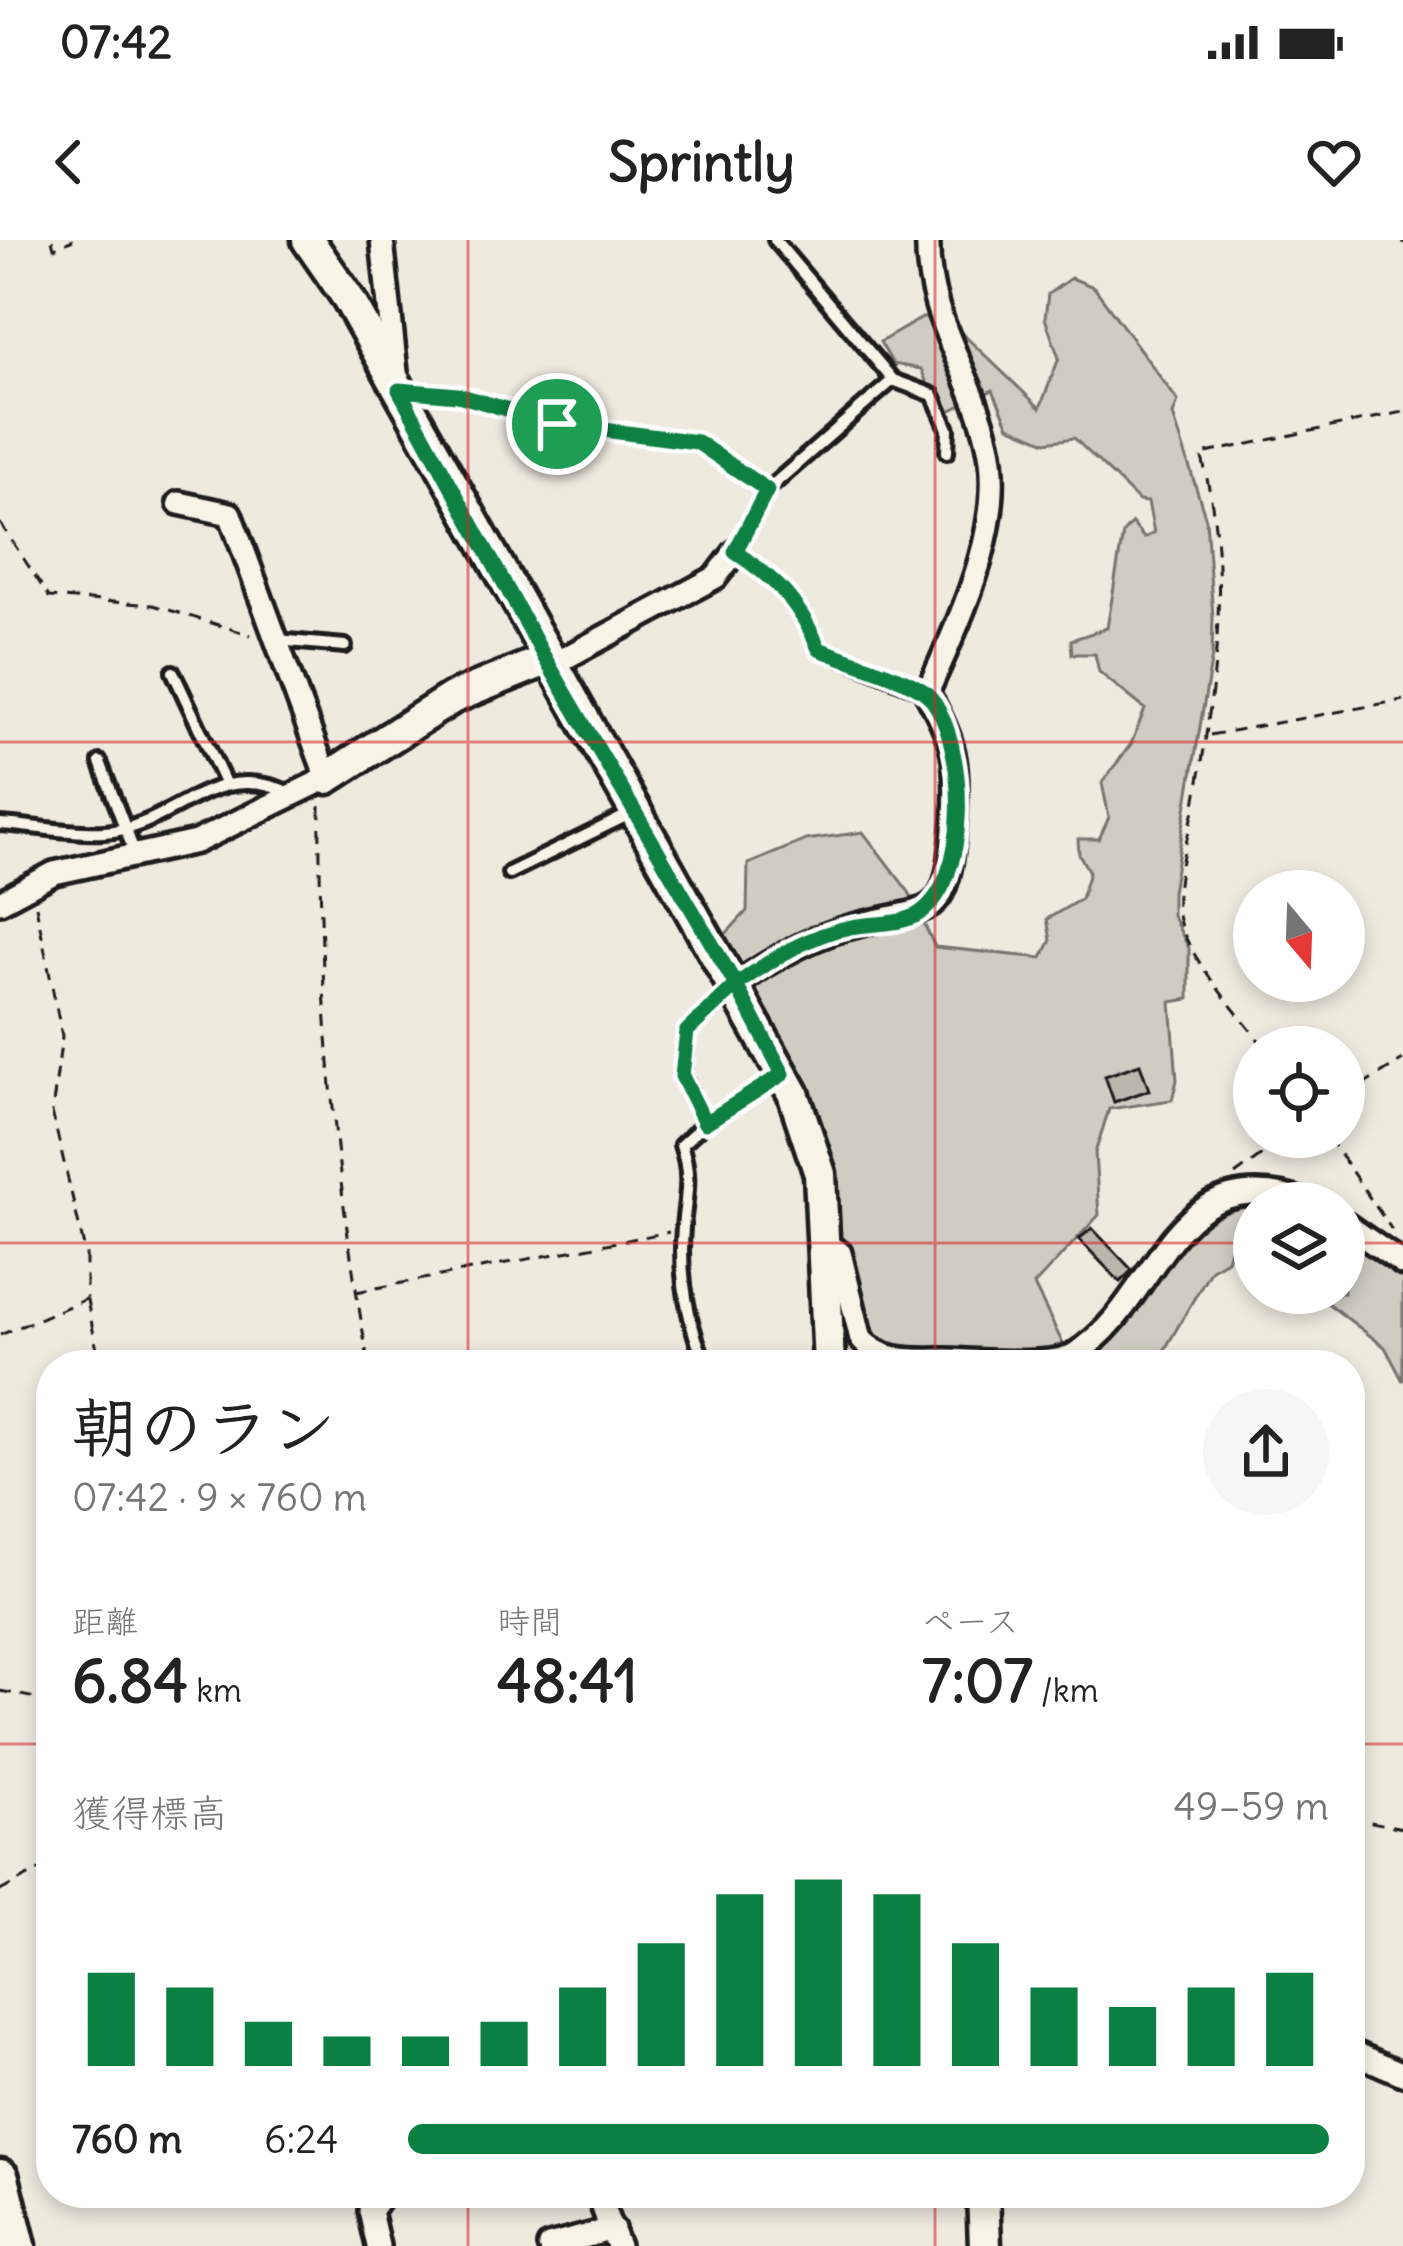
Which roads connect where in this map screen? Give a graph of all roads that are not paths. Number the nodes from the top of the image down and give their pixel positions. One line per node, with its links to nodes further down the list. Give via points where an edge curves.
1 (308, 240): 6 (street)
2 (382, 240): 6 (street)
3 (776, 240): 5 (lane)
4 (928, 240): 14 (street, via 926,278 988,440 994,478 960,619)
5 (892, 380): 7 (lane, via 933,395 948,429); 9 (lane, via 767,490)
6 (399, 390): 12 (street)
7 (947, 452)
8 (179, 503): 10 (street, via 230,514)
9 (735, 552): 12 (street, via 716,578); 14 (lane, via 798,605 819,649)
10 (277, 640): 11 (lane); 17 (street)
11 (345, 646)
12 (548, 663): 17 (street, via 452,698); 18 (street)
13 (173, 672): 16 (lane)
14 (927, 693): 24 (street, via 958,763 951,873 938,899 912,917 803,943)
15 (100, 762): 20 (lane)
16 (225, 782): 17 (lane); 20 (lane)
17 (312, 786): 21 (street, via 196,842)
18 (635, 812): 22 (lane); 24 (street)
19 (0, 824): 20 (lane)
20 (124, 827): 21 (lane)
21 (136, 857): 23 (street, via 30,881)
22 (508, 873)
23 (0, 902)
24 (736, 985): 25 (street); 26 (lane, via 687,1031 682,1076)
25 (783, 1074): 26 (lane); 29 (street, via 814,1149)
26 (705, 1123): 31 (lane, via 681,1145 692,1177 683,1229 686,1320)
27 (1233, 1197): 34 (street, via 1200,1209)
28 (1365, 1237): 30 (street)
29 (824, 1244): 32 (street); 33 (street, via 840,1253 862,1340)
30 (1401, 1262)
31 (699, 1350)
32 (827, 1350)
33 (877, 1350)
34 (1074, 1350)
35 (1365, 2058): 36 (street)
36 (1403, 2074)
37 (0, 2178): 42 (highway)
38 (372, 2208): 43 (street)
39 (603, 2208): 41 (street)
40 (984, 2208): 45 (street)
41 (616, 2237): 44 (street)
42 (16, 2246)
43 (378, 2246)
44 (549, 2246)
45 (985, 2246)

